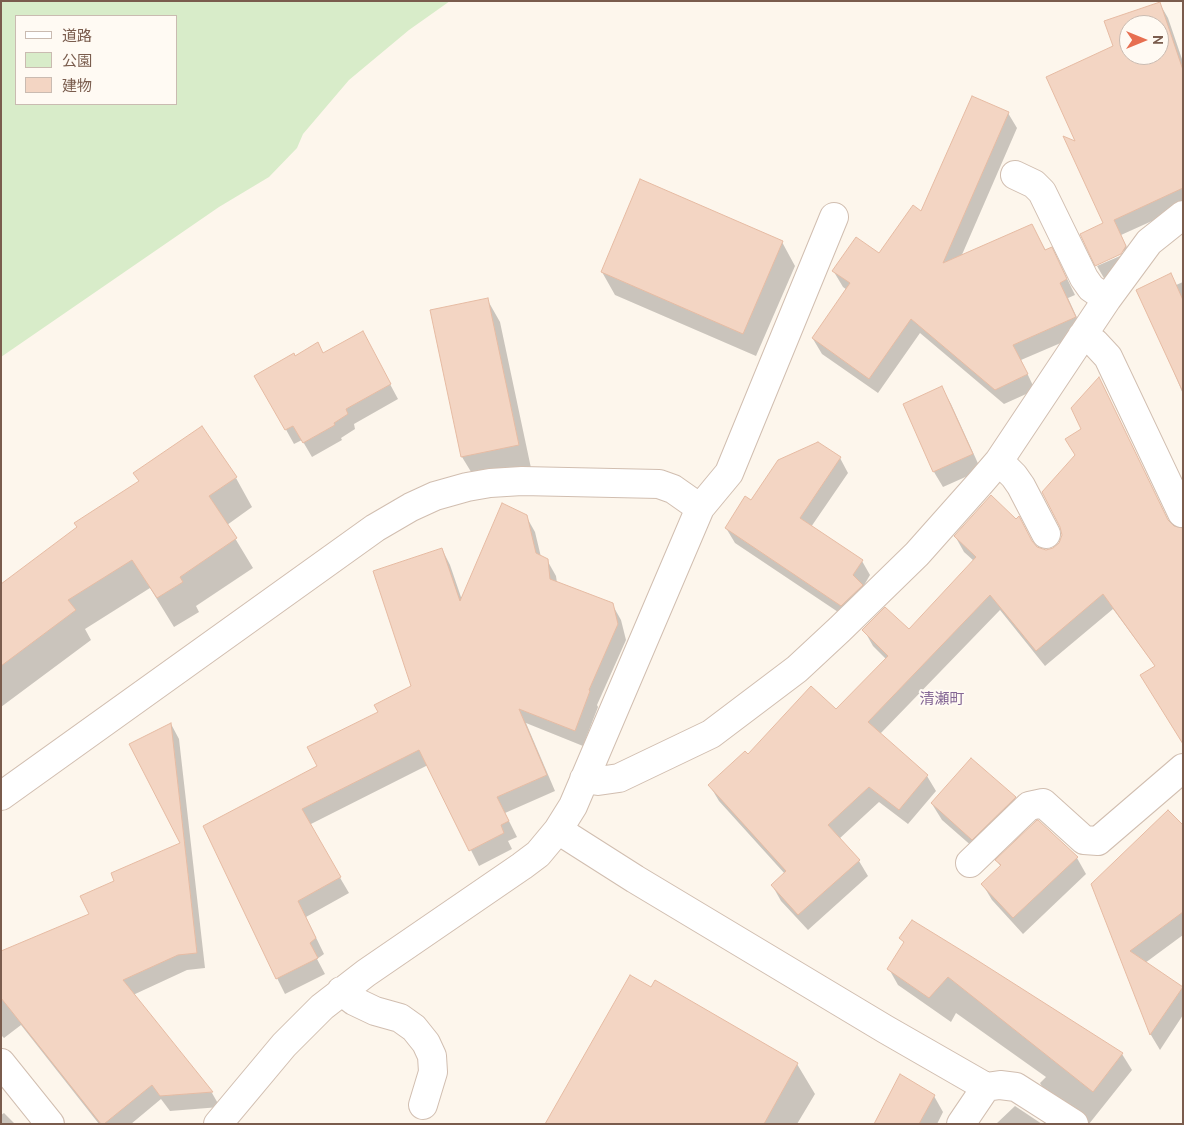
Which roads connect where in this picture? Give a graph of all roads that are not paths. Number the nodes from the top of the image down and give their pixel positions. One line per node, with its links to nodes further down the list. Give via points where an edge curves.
1 (1015, 175): 4 (street, via 1034,184 1042,192 1084,278)
2 (1183, 215): 4 (street, via 1148,242)
3 (834, 217): 7 (street, via 729,473)
4 (1107, 299): 5 (street)
5 (1082, 336): 6 (street); 8 (street, via 1108,357)
6 (999, 460): 9 (street, via 1021,486); 11 (street, via 917,554 797,669 711,734 619,778)
7 (700, 508): 11 (street); 12 (street, via 673,489 659,484 522,481 490,483 435,496 376,528)
8 (1182, 513)
9 (1046, 534)
10 (1183, 768): 14 (street, via 1098,841 1084,840 1043,804 1029,806)
11 (584, 779): 13 (street)
12 (1, 796)
13 (558, 830): 15 (street, via 538,854); 17 (street, via 634,879)
14 (970, 863)
15 (342, 992): 18 (street, via 376,1011 400,1018 426,1043 432,1056 433,1072); 20 (street, via 284,1045)
16 (1, 1063): 19 (street)
17 (986, 1087): 21 (street); 22 (street, via 1016,1087)
18 (423, 1105)
19 (50, 1124)
20 (218, 1124)
21 (961, 1124)
22 (1074, 1124)

